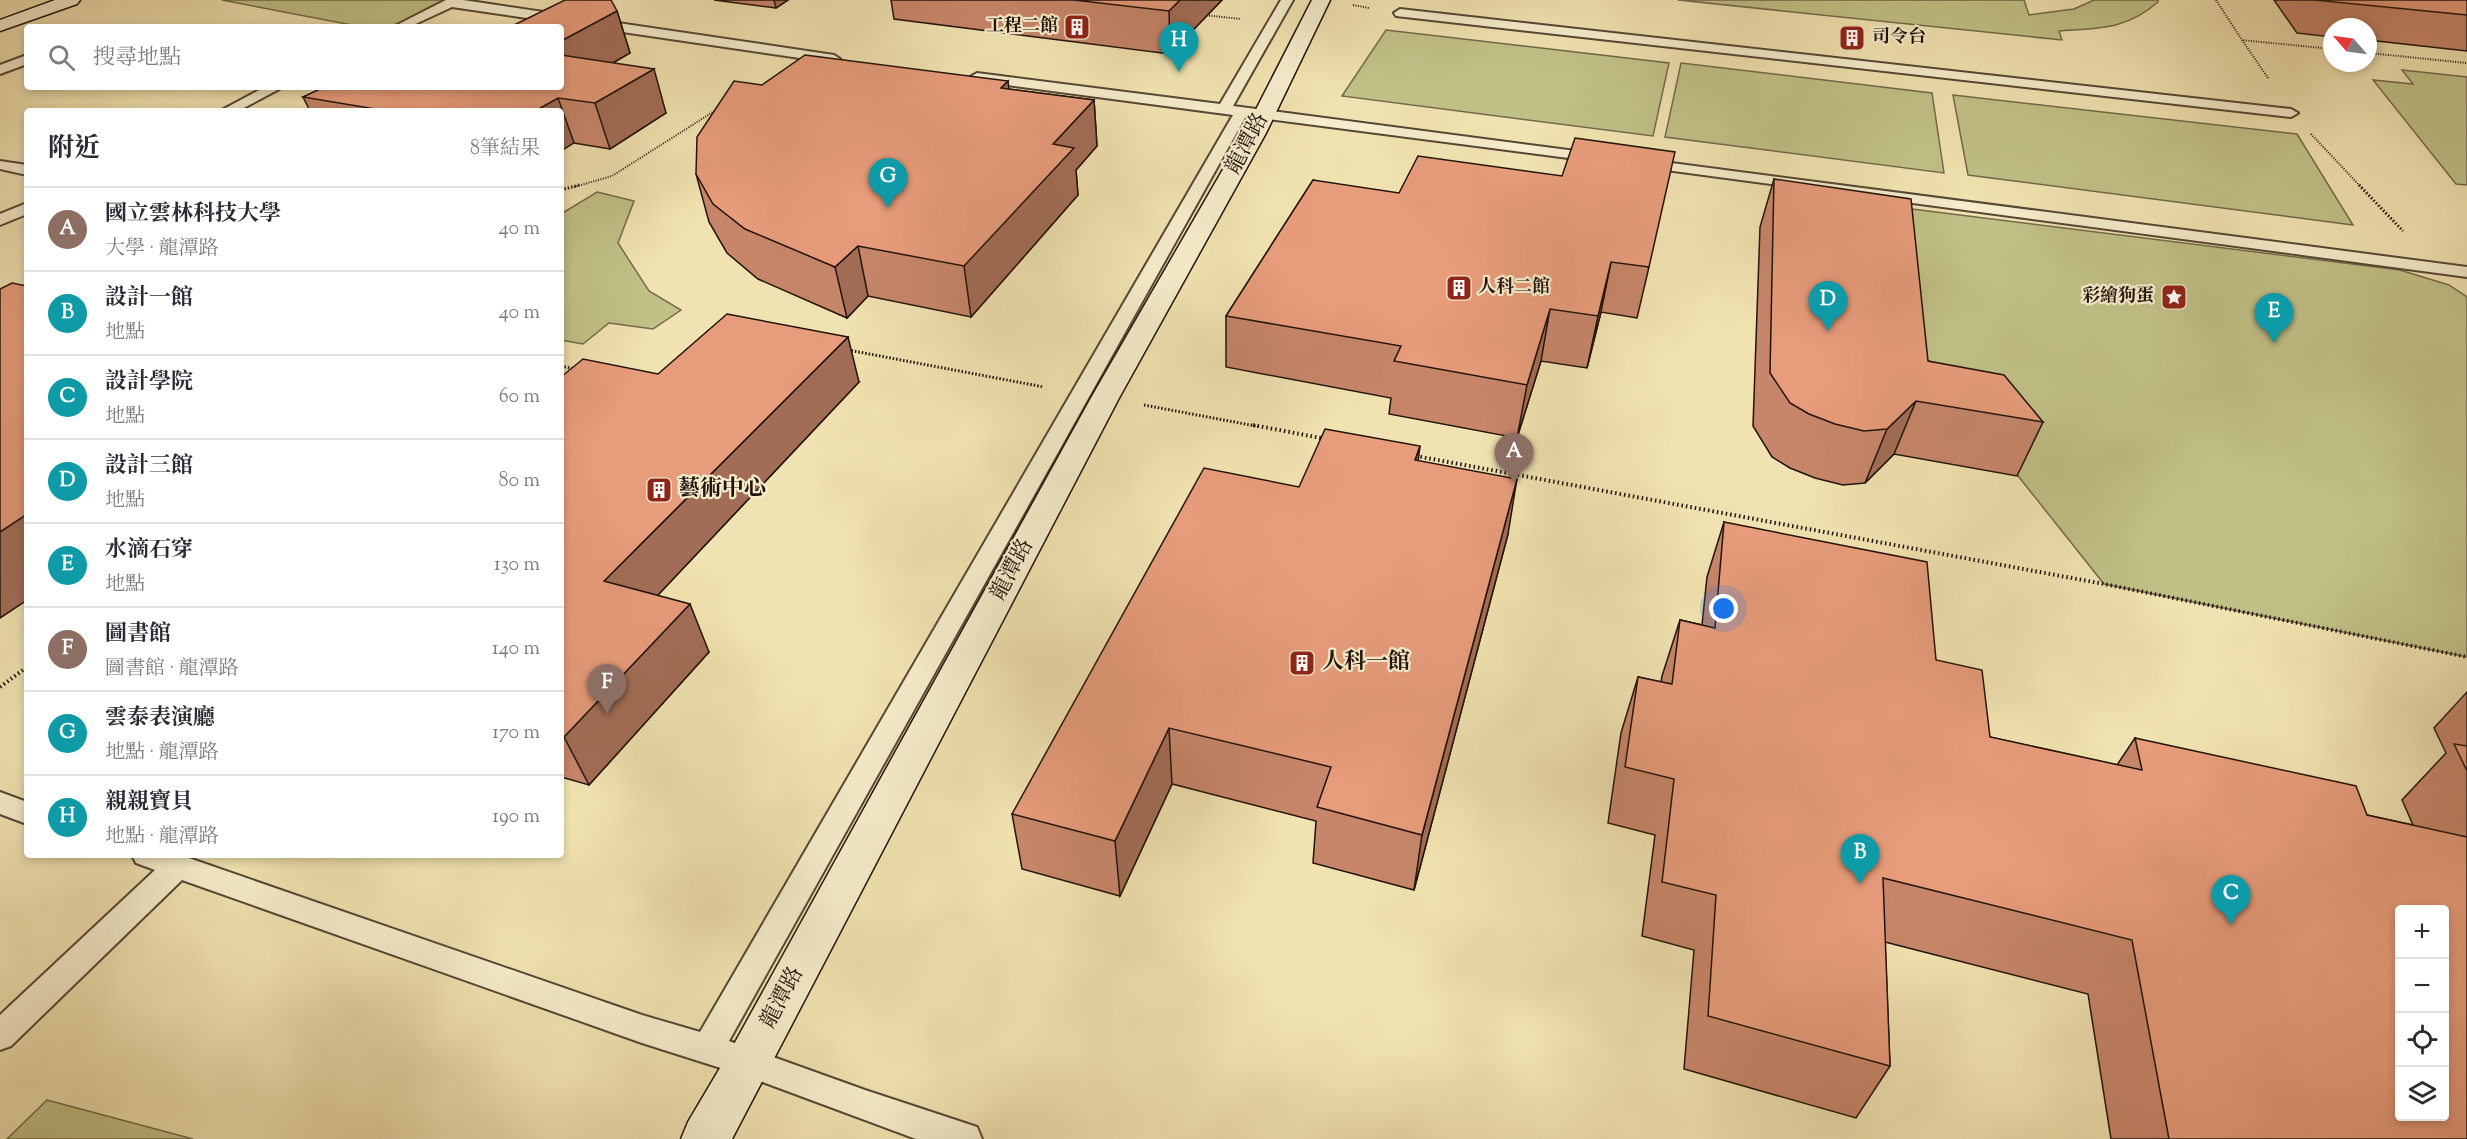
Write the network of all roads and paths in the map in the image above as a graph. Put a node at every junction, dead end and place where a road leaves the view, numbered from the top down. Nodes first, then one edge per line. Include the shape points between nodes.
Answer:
1 (71, 0) edge
2 (1287, 0) edge
3 (1321, 0) edge
4 (2216, 0) edge
5 (453, 2) edge
6 (1400, 12) dead end
7 (1203, 15) dead end
8 (1249, 20) dead end
9 (405, 24) edge
10 (0, 26) edge
11 (2242, 40) junction
12 (2323, 48) edge
13 (2377, 54) edge
14 (24, 60) edge
15 (850, 61) edge
16 (2467, 63) edge
17 (0, 70) edge
18 (957, 75) edge
19 (270, 90) edge
20 (232, 108) edge
21 (720, 108) edge
22 (1244, 111) junction
23 (2291, 113) junction
24 (0, 165) edge
25 (24, 169) edge
26 (564, 189) edge
27 (24, 209) edge
28 (0, 220) edge
29 (2433, 267) junction
30 (2467, 272) edge
31 (837, 348) edge
32 (564, 367) edge
33 (584, 370) edge
34 (1055, 389) dead end
35 (1105, 398) junction
36 (1330, 440) edge
37 (1412, 455) edge
38 (2467, 657) edge
39 (24, 669) edge
40 (0, 687) edge
41 (0, 803) edge
42 (24, 812) edge
43 (155, 858) edge
44 (178, 866) junction
45 (0, 1036) edge
46 (707, 1049) junction
47 (749, 1062) junction
48 (705, 1139) edge
49 (965, 1139) edge

1 - 10 street
2 - 22 lane
3 - 22 street, 龍潭路
4 - 11 path
5 - 9 lane
5 - 15 lane
6 - 23 lane
7 - 8 path
11 - 12 path
11 - 23 path
13 - 16 path
14 - 17 lane
18 - 22 lane
19 - 20 lane
21 - 26 path via 612,176
22 - 29 lane
22 - 35 street, 龍潭路
22 - 46 lane
23 - 29 path
24 - 25 lane
27 - 28 lane
29 - 30 lane
31 - 34 path
32 - 33 path
35 - 36 path
35 - 47 street, 龍潭路
37 - 38 path via 2092,582
39 - 40 path
41 - 42 lane
43 - 44 lane
44 - 45 lane
44 - 46 lane
46 - 47 lane
47 - 48 street, 龍潭路
47 - 49 lane

